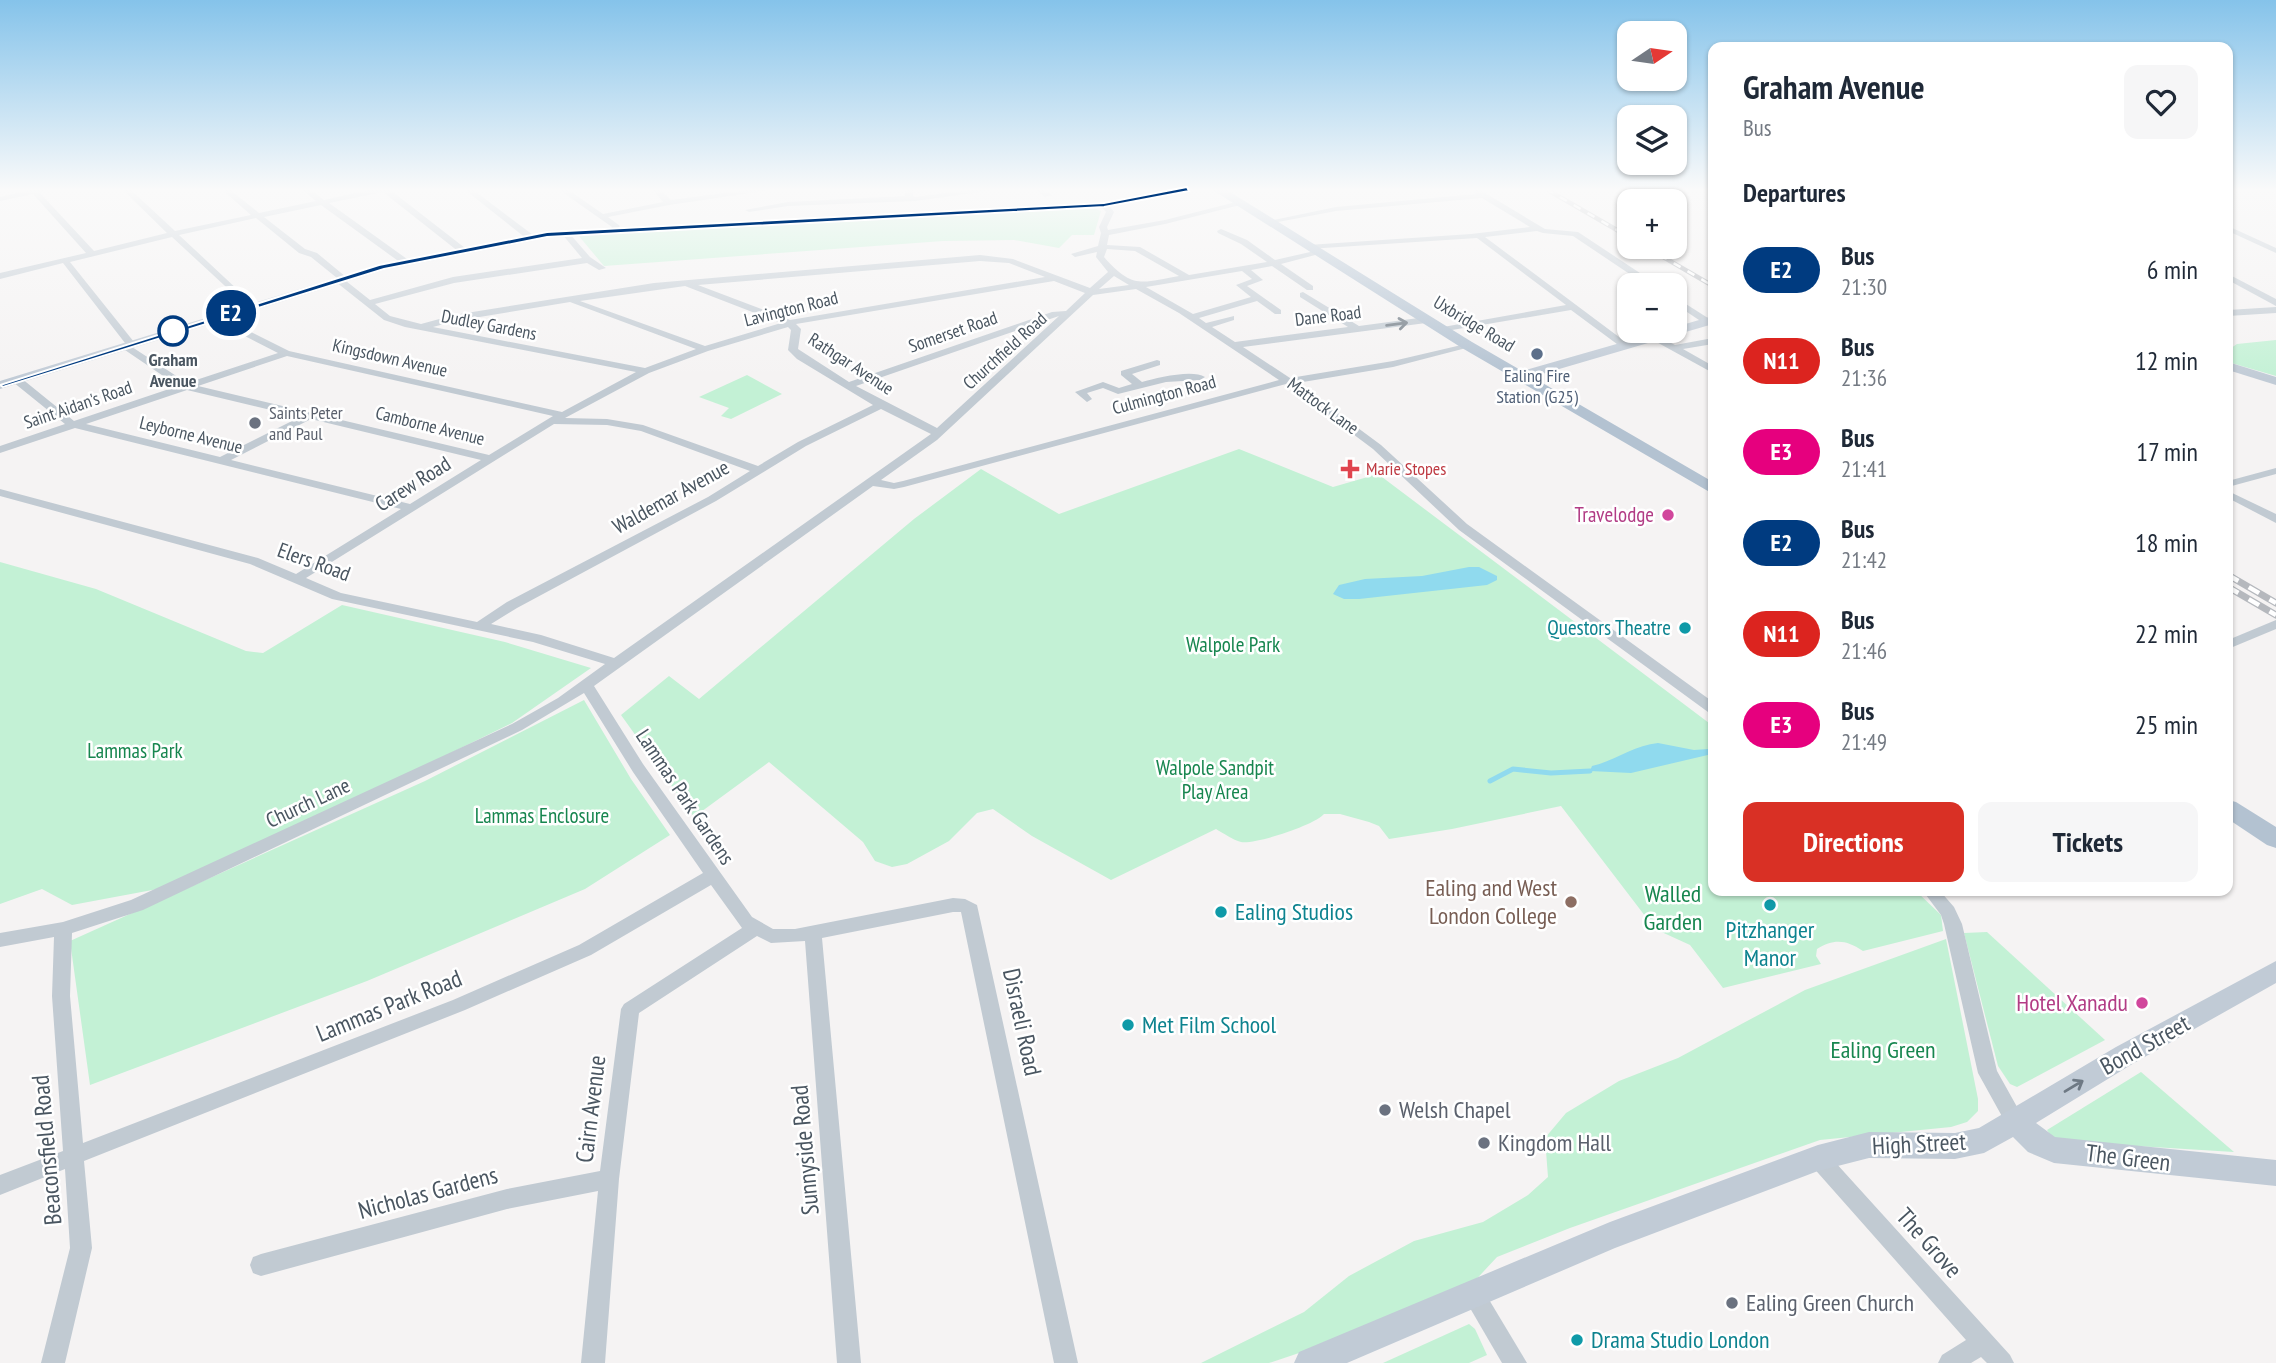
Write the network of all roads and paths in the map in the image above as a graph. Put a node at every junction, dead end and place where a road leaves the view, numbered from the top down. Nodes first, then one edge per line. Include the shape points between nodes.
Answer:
1 (91, 253) edge
2 (103, 253) edge
3 (193, 253) edge
4 (306, 253) edge
5 (392, 253) edge
6 (448, 253) edge
7 (582, 253) edge
8 (1070, 253) edge
9 (1081, 253) edge
10 (1101, 253) edge
11 (1143, 253) edge
12 (1259, 253) edge
13 (1304, 253) edge
14 (1316, 253) edge
15 (1500, 253) edge
16 (1603, 253) edge
17 (1075, 254) junction
18 (93, 255) junction
19 (589, 260) junction
20 (404, 261) junction
21 (1102, 261) junction
22 (66, 262) junction
23 (1273, 263) junction
24 (602, 268) dead end
25 (1244, 268) junction
26 (1113, 272) junction
27 (1634, 273) edge
28 (0, 276) edge
29 (1187, 277) junction
30 (1053, 278) junction
31 (341, 279) junction
32 (2233, 280) edge
33 (688, 283) junction
34 (1136, 285) junction
35 (1094, 293) junction
36 (1258, 298) junction
37 (571, 299) junction
38 (370, 303) junction
39 (2276, 303) edge
40 (251, 307) junction
41 (1570, 307) junction
42 (1687, 307) edge
43 (2276, 310) edge
44 (1278, 312) dead end
45 (1071, 313) junction
46 (2233, 313) edge
47 (1191, 317) junction
48 (217, 318) junction
49 (1231, 318) dead end
50 (1426, 320) junction
51 (1708, 320) edge
52 (1708, 322) edge
53 (789, 323) junction
54 (1204, 326) junction
55 (422, 327) junction
56 (1356, 328) junction
57 (1687, 328) edge
58 (1443, 330) junction
59 (1708, 342) edge
60 (1632, 343) edge
61 (1665, 343) edge
62 (128, 345) junction
63 (1234, 345) junction
64 (1467, 345) junction
65 (1624, 345) junction
66 (1675, 348) junction
67 (705, 349) junction
68 (286, 352) junction
69 (1157, 363) dead end
70 (1708, 367) edge
71 (2233, 368) edge
72 (646, 371) junction
73 (1520, 376) junction
74 (17, 380) junction
75 (1287, 380) junction
76 (2276, 381) edge
77 (0, 384) edge
78 (847, 386) junction
79 (1140, 386) junction
80 (188, 387) junction
81 (1217, 390) junction
82 (1087, 399) dead end
83 (881, 405) junction
84 (311, 415) junction
85 (557, 418) junction
86 (75, 425) junction
87 (938, 433) junction
88 (0, 450) edge
89 (491, 459) junction
90 (223, 460) junction
91 (759, 470) junction
92 (2276, 471) edge
93 (872, 482) junction
94 (2233, 483) edge
95 (1708, 486) edge
96 (0, 492) edge
97 (2233, 497) edge
98 (411, 508) junction
99 (2276, 520) edge
100 (295, 580) junction
101 (481, 625) junction
102 (2275, 625) edge
103 (2233, 643) edge
104 (615, 663) junction
105 (586, 685) junction
106 (1708, 705) edge
107 (2233, 811) edge
108 (2276, 839) edge
109 (712, 876) junction
110 (1935, 896) edge
111 (63, 929) junction
112 (755, 929) junction
113 (813, 934) junction
114 (0, 940) edge
115 (2276, 971) edge
116 (2016, 1123) junction
117 (73, 1154) junction
118 (1818, 1158) junction
119 (2262, 1173) edge
120 (609, 1179) junction
121 (0, 1185) edge
122 (261, 1265) dead end
123 (1474, 1296) junction
124 (1983, 1343) junction
125 (53, 1363) edge
126 (593, 1363) edge
127 (849, 1363) edge
128 (1066, 1363) edge
129 (1311, 1363) edge
130 (1515, 1363) edge
131 (1950, 1363) edge
132 (2002, 1363) edge

1 - 18 street
2 - 18 street
3 - 40 street
4 - 31 street, Dudley Gardens
5 - 20 street
6 - 20 main road
7 - 19 street
8 - 17 street
9 - 17 street
10 - 21 street
11 - 29 street
12 - 23 street
13 - 23 street
14 - 50 main road, Uxbridge Road
15 - 41 street
16 - 27 street
17 - 21 street
18 - 22 street
19 - 24 street
19 - 38 street via 453,280
20 - 31 main road
21 - 26 street, Mattock Lane
22 - 28 street
22 - 62 street
23 - 25 street
23 - 56 street
25 - 29 street
25 - 36 street via 1259,280 1240,285
26 - 34 street, Mattock Lane
26 - 35 street, Churchfield Road
29 - 34 street
30 - 33 street via 989,258
30 - 35 street
30 - 53 street, Lavington Road
31 - 38 street, Dudley Gardens
31 - 40 main road
32 - 39 street
33 - 37 street
33 - 53 street, Rathgar Avenue
34 - 35 street
34 - 47 street, Mattock Lane
35 - 45 street, Churchfield Road
36 - 44 street
36 - 47 street
37 - 55 street
37 - 67 street
38 - 55 street, Dudley Gardens via 387,318
40 - 48 main road
41 - 58 street
41 - 65 street
42 - 51 street
43 - 46 street
45 - 78 street, Somerset Road via 1055,314
45 - 87 street, Churchfield Road
47 - 54 street, Mattock Lane
48 - 62 main road
48 - 68 street, Kingsdown Avenue
49 - 54 street
56 -> 50 street, Dane Road
50 - 58 main road, Uxbridge Road
52 - 57 main road
53 - 67 street, Lavington Road
53 - 78 street, Rathgar Avenue via 796,329 793,350
54 - 63 street, Mattock Lane
55 - 72 street, Dudley Gardens
56 - 63 street, Dane Road
58 - 64 main road, Uxbridge Road
59 - 66 street
60 - 65 main road
61 - 66 street
62 - 74 main road
62 - 80 street, Camborne Avenue
63 - 75 street, Mattock Lane
64 - 73 main road, Uxbridge Road
64 - 75 street, Culmington Road via 1393,364
65 - 73 main road
66 - 70 street
67 - 72 street, Lavington Road
68 - 80 street, Saint Aidan's Road
68 - 85 street, Kingsdown Avenue
69 - 79 street via 1125,373
71 - 76 main road
72 - 85 street, Lavington Road
73 - 95 main road, Uxbridge Road
74 - 77 main road
74 - 86 street, Leyborne Avenue
75 - 81 street, Culmington Road
75 - 106 street, Mattock Lane via 1377,447 1463,527
78 - 83 street, Rathgar Avenue
79 - 81 street via 1197,374
79 - 82 street via 1116,391 1103,385 1084,389 1081,394
80 - 84 street, Camborne Avenue
80 - 86 street, Saint Aidan's Road
81 - 93 street, Culmington Road via 904,484
83 - 87 street, Rathgar Avenue
83 - 91 street, Waldemar Avenue
84 - 89 street, Camborne Avenue
84 - 90 street
85 - 89 street, Carew Road
85 - 91 street, Kingsdown Avenue via 643,428
86 - 88 street, Saint Aidan's Road
86 - 90 street, Leyborne Avenue
87 - 93 street
89 - 98 street, Carew Road
90 - 98 street, Leyborne Avenue
91 - 101 street, Waldemar Avenue
92 - 94 street
93 - 104 street
96 - 100 street, Elers Road via 254,561
97 - 99 street
98 - 100 street, Carew Road
100 - 101 street, Elers Road via 337,596
101 - 104 street, Elers Road
102 - 103 street
104 - 105 street, Church Lane
105 - 109 street, Lammas Park Gardens
105 - 111 street, Church Lane via 517,727 351,806 137,905
107 - 108 main road
109 - 112 street, Lammas Park Gardens
109 - 117 street, Lammas Park Road via 585,950 460,1005
110 - 116 street via 1953,924 1987,1073
111 - 114 street, Church Lane
111 - 117 street, Beaconsfield Road via 61,996
112 - 113 street, Disraeli Road via 771,936
112 - 120 street, Cairn Avenue via 630,1009
113 - 127 street, Sunnyside Road
113 - 128 street, Disraeli Road via 953,905 971,910
116 -> 115 main road, Bond Street via 2125,1055
116 - 118 main road, High Street via 1984,1140 1955,1146 1869,1145
116 - 119 main road, The Green via 2038,1143 2054,1150
117 - 121 street, Lammas Park Road
117 - 125 street, Beaconsfield Road via 81,1248
118 - 123 main road via 1610,1237
118 - 124 street, The Grove
120 - 122 street, Nicholas Gardens via 507,1199
120 - 126 street, Cairn Avenue
123 - 129 main road
123 - 130 street
124 - 131 street
124 - 132 street, The Grove

